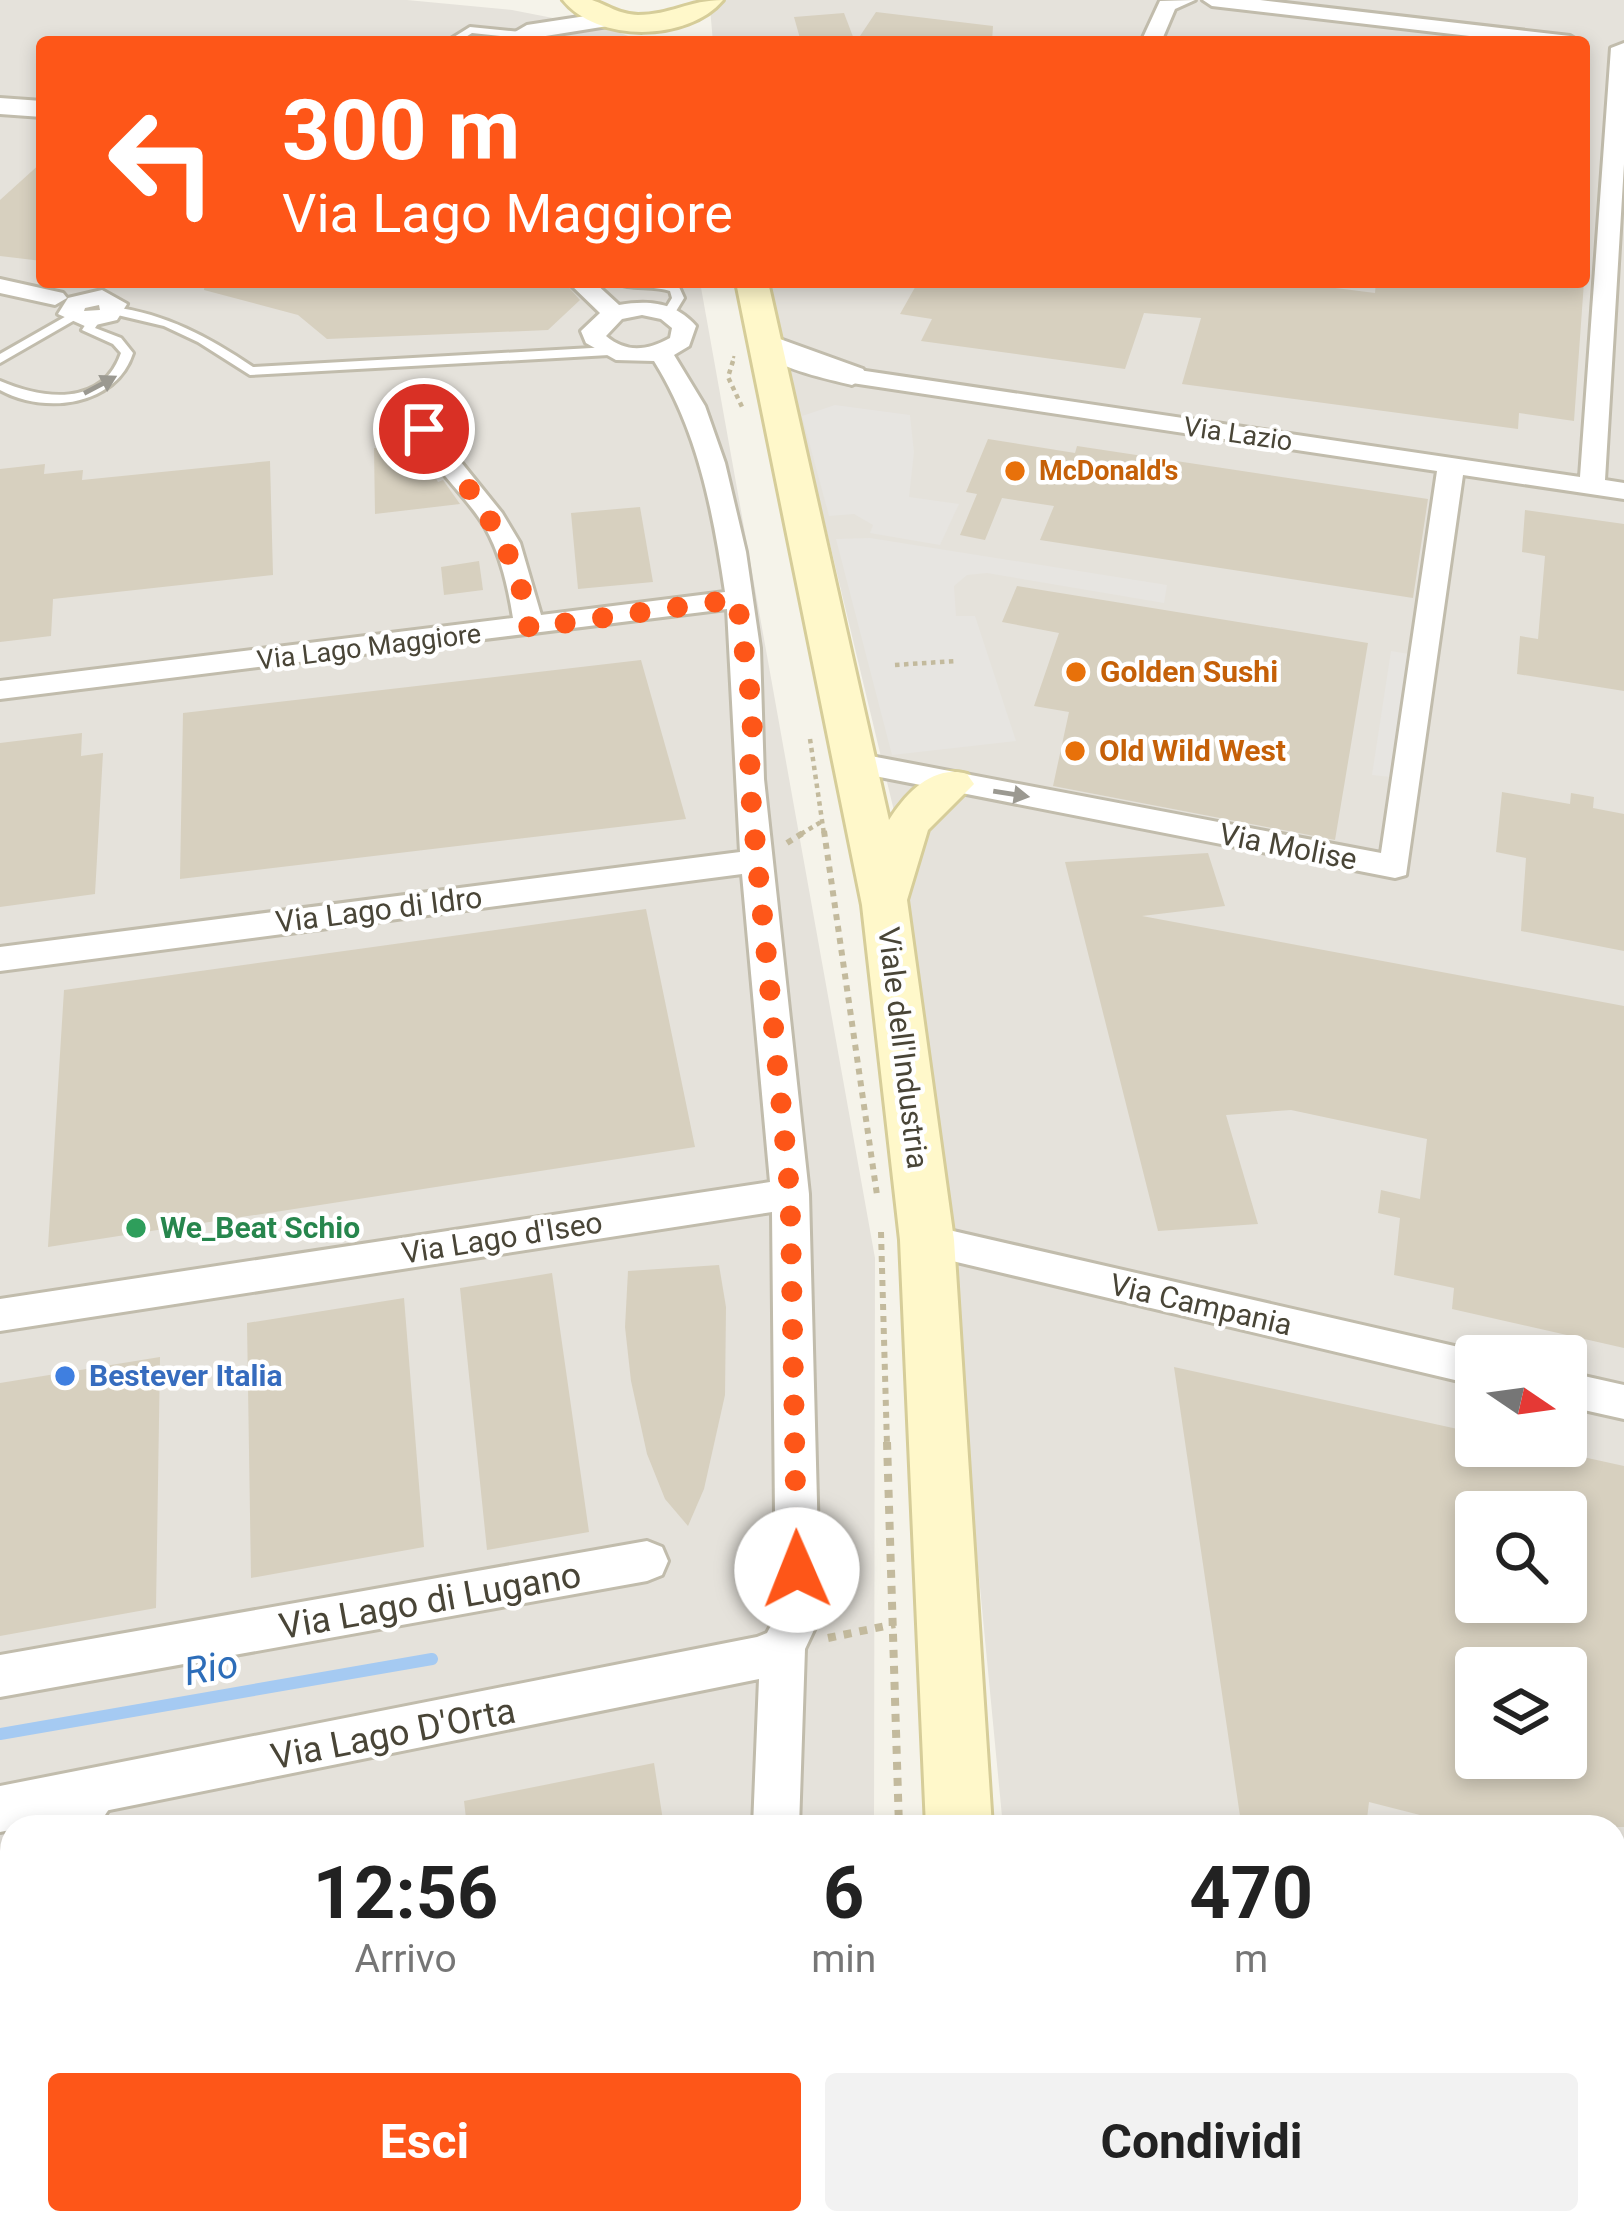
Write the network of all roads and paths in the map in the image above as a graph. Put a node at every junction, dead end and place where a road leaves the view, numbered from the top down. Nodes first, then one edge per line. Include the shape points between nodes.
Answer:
1 (572, 0) edge
2 (1182, 0) edge
3 (1212, 0) edge
4 (703, 6) edge
5 (1337, 7) edge
6 (626, 20) junction
7 (460, 36) edge
8 (511, 36) edge
9 (527, 36) edge
10 (536, 36) edge
11 (663, 36) edge
12 (696, 36) edge
13 (1154, 36) edge
14 (1530, 36) edge
15 (1616, 47) edge
16 (0, 106) edge
17 (36, 109) edge
18 (0, 286) edge
19 (587, 288) edge
20 (672, 288) edge
21 (752, 288) edge
22 (94, 302) edge
23 (614, 313) junction
24 (669, 313) junction
25 (751, 347) junction
26 (609, 351) junction
27 (660, 352) junction
28 (0, 358) edge
29 (852, 376) junction
30 (0, 385) edge
31 (773, 385) junction
32 (425, 407) dead end
33 (746, 418) dead end
34 (1451, 466) junction
35 (1592, 486) junction
36 (1624, 491) edge
37 (737, 599) junction
38 (529, 628) junction
39 (956, 661) dead end
40 (895, 664) dead end
41 (0, 690) edge
42 (808, 728) dead end
43 (855, 763) junction
44 (952, 784) junction
45 (822, 821) junction
46 (758, 861) junction
47 (885, 905) junction
48 (0, 959) edge
49 (790, 1194) junction
50 (878, 1200) dead end
51 (904, 1232) junction
52 (0, 1315) edge
53 (1455, 1363) edge
54 (1587, 1394) edge
55 (1624, 1402) edge
56 (647, 1561) dead end
57 (895, 1624) junction
58 (783, 1648) junction
59 (0, 1676) edge
60 (110, 1790) junction
61 (0, 1809) edge
62 (91, 1815) edge
63 (776, 1815) edge
64 (899, 1815) edge
65 (958, 1815) edge

1 - 6 main road
1 - 9 street
2 - 13 street via 1167,5
3 - 5 street
4 - 6 main road
4 - 12 main road
5 - 14 street
6 - 10 street
6 - 11 main road
7 - 8 lane
15 - 35 street
16 - 17 street
18 - 22 street
19 - 23 street
20 - 24 lane via 678,298
21 - 25 main road, Viale dell'Industria
22 - 26 lane via 149,314 250,371
22 - 28 lane
30 -> 22 lane via 32,399 71,397 123,370 127,353 88,330
23 - 24 street
23 - 26 street via 593,331
24 - 27 street via 685,333
25 - 29 street
25 - 31 main road, Viale dell'Industria
25 - 33 path via 728,377
26 - 27 street
27 - 37 street via 699,420 716,471
29 - 31 street
29 - 34 street, Via Lazio
31 - 43 main road, Viale dell'Industria
32 - 38 street via 424,429 495,522
34 - 35 street, Via Lazio
44 -> 34 street, Via Molise via 1395,868
35 - 36 street, Via Lazio
37 - 38 street, Via Lago Maggiore
37 - 46 street via 753,714 749,779
38 - 41 street, Via Lago Maggiore
39 - 40 path
42 - 45 path
43 - 44 street, Via Molise
43 - 47 main road, Viale dell'Industria
44 - 47 main road via 921,802 901,836
45 - 46 path
45 - 50 path
46 - 48 street, Via Lago di Idro
46 - 49 street
47 - 51 main road, Viale dell'Industria
49 - 52 street, Via Lago d'Iseo
49 - 58 street via 798,1617
51 - 53 street, Via Campania
51 - 57 path
51 - 65 main road, Viale dell'Industria
54 - 55 street
56 - 59 street, Via Lago di Lugano
57 - 58 path
57 - 64 path
58 - 60 street, Via Lago D'Orta
58 - 63 street
60 - 61 street, Via Lago D'Orta
60 - 62 lane

